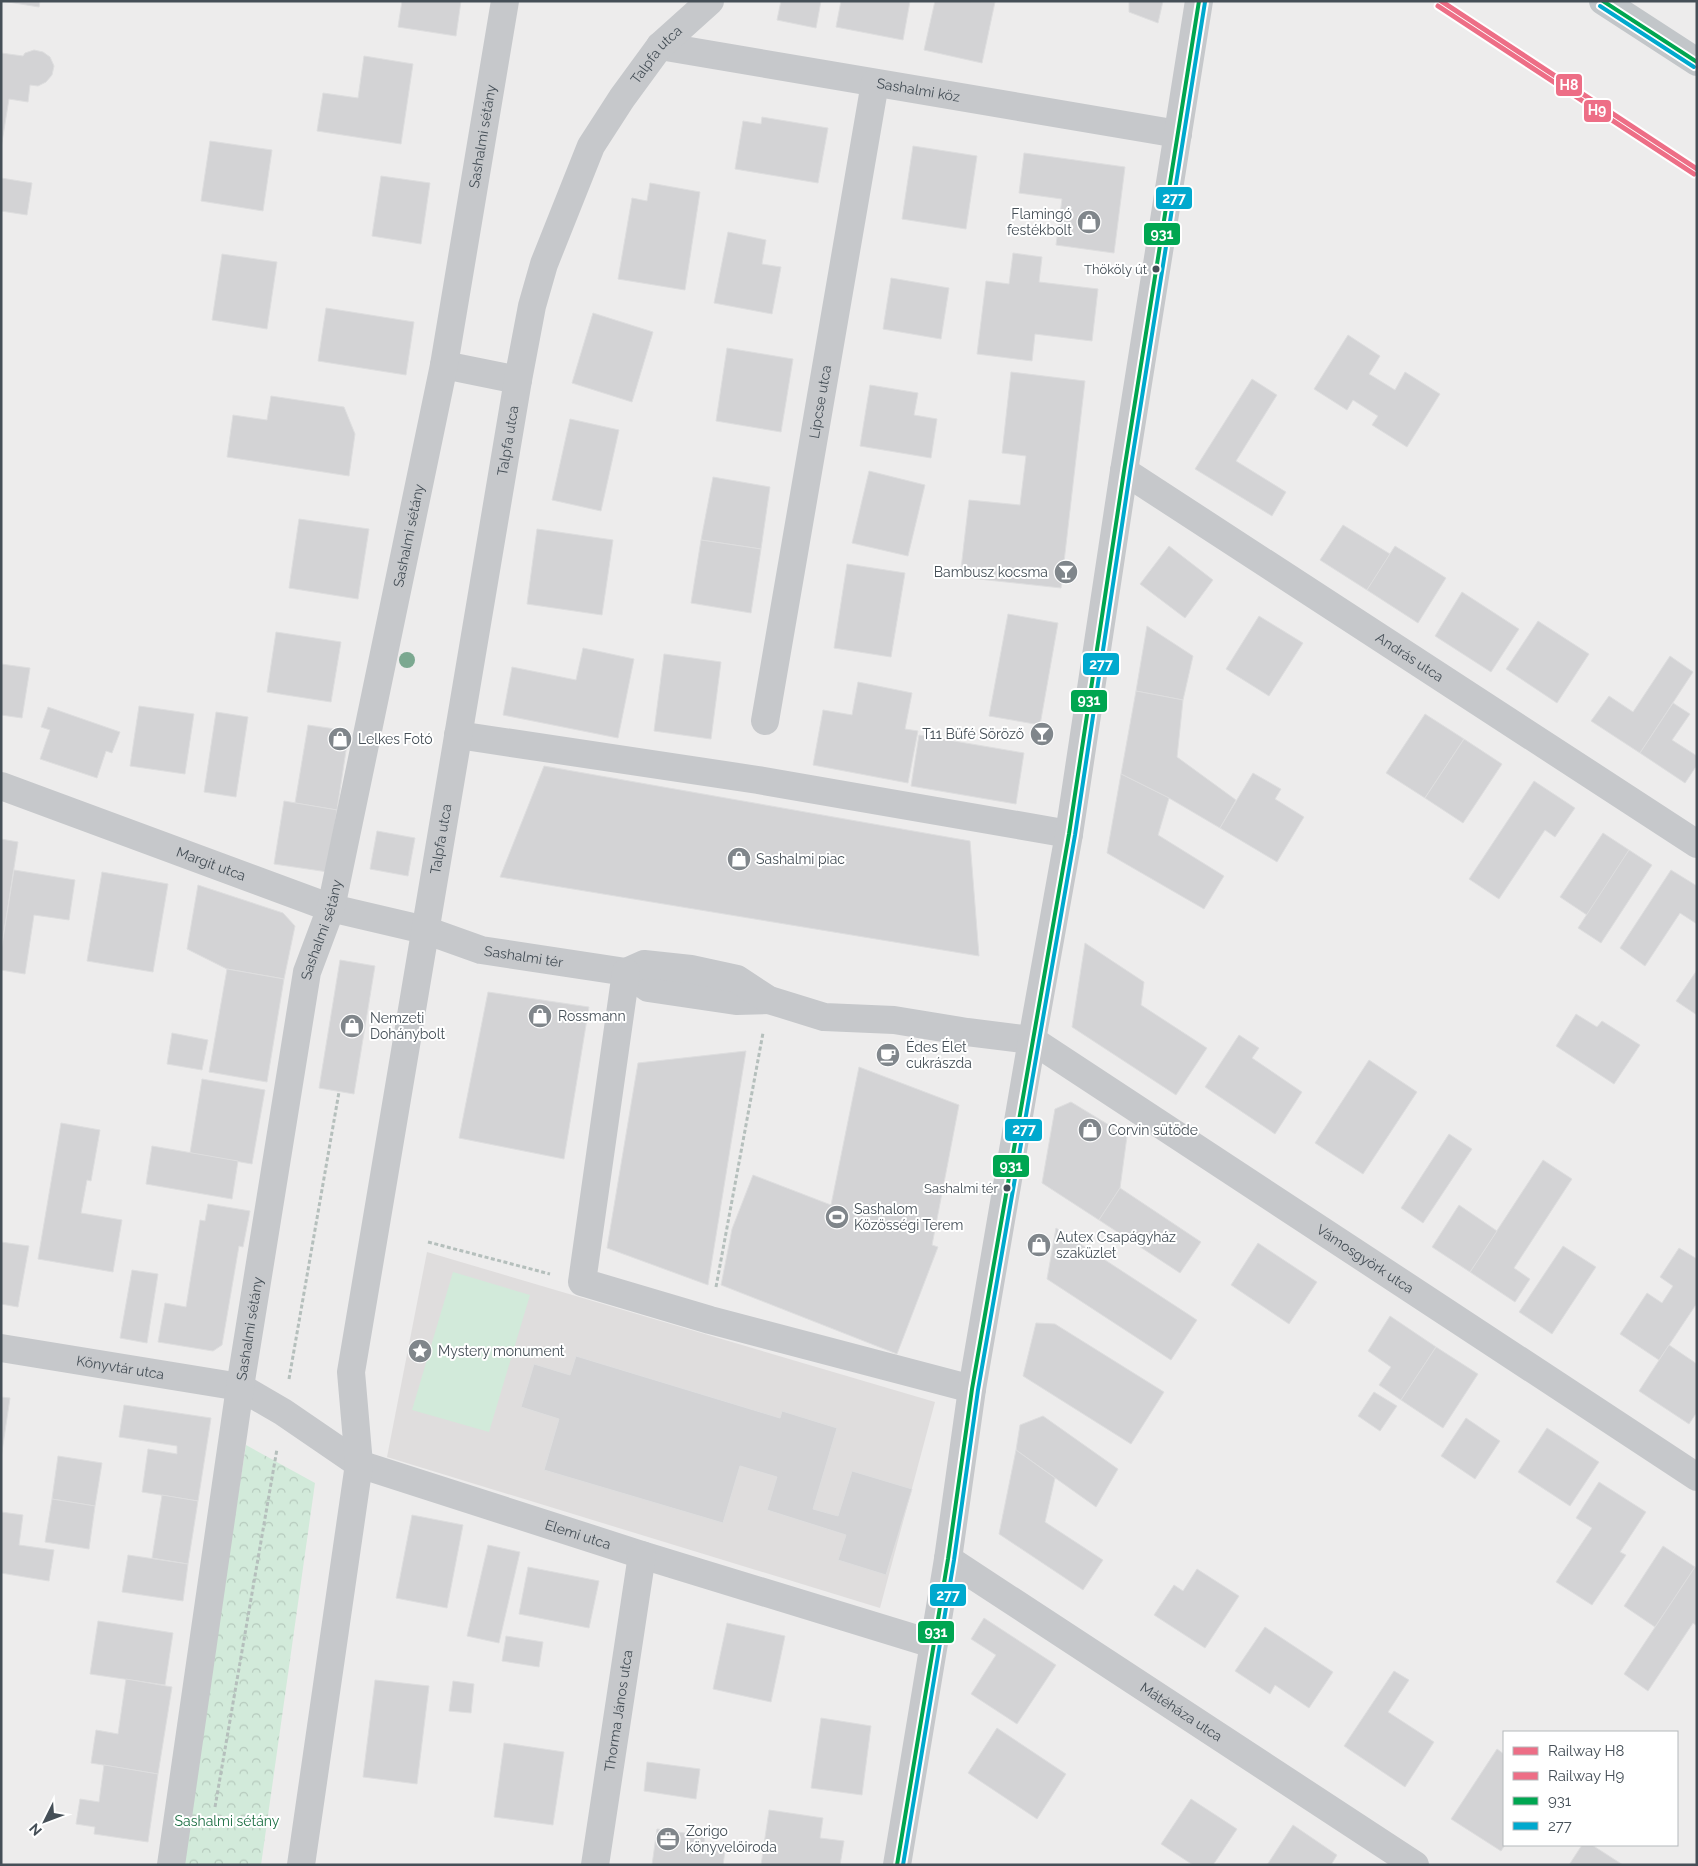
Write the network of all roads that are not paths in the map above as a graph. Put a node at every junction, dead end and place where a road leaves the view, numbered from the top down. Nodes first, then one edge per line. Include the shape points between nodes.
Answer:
1 (505, 1) edge
2 (710, 1) edge
3 (1199, 1) edge
4 (1603, 1) edge
5 (660, 46) junction
6 (1697, 62) edge
7 (875, 83) junction
8 (1178, 134) junction
9 (444, 365) junction
10 (518, 380) junction
11 (1124, 471) junction
12 (766, 721) dead end
13 (458, 735) junction
14 (1, 786) edge
15 (1069, 834) junction
16 (1697, 844) edge
17 (331, 908) junction
18 (425, 930) junction
19 (626, 972) junction
20 (1032, 1040) junction
21 (1, 1348) edge
22 (240, 1387) junction
23 (972, 1389) junction
24 (359, 1464) junction
25 (1697, 1477) edge
26 (642, 1555) junction
27 (948, 1559) junction
28 (934, 1644) junction
29 (171, 1865) edge
30 (301, 1865) edge
31 (594, 1865) edge
32 (897, 1865) edge
33 (1415, 1865) edge

1 - 9 street, Sashalmi sétány
2 - 5 street, Talpfa utca
3 - 8 street
4 - 6 main road
5 - 7 street, Sashalmi köz
5 - 10 street, Talpfa utca via 591,146 564,209 532,306
7 - 8 street, Sashalmi köz
7 - 12 street, Lipcse utca
8 - 11 street
9 - 10 street
9 - 17 street, Sashalmi sétány
10 - 13 street, Talpfa utca
11 - 15 street
11 - 16 street, András utca
13 - 15 street via 758,780
13 - 18 street, Talpfa utca
14 - 17 street, Margit utca
15 - 20 street
17 - 18 street, Margit utca
17 - 22 street, Sashalmi sétány via 307,972
18 - 19 street, Sashalmi tér via 481,950
18 - 24 street via 351,1372
19 - 20 street, Sashalmi tér via 648,988 736,1001 769,1000 824,1017 894,1020
19 - 23 street via 582,1282 710,1320
20 - 23 street
20 - 25 street, Vámosgyörk utca
21 - 22 street, Könyvtár utca
22 - 24 street, Elemi utca
22 - 29 street, Sashalmi sétány
23 - 27 street
24 - 26 street, Elemi utca
24 - 30 street
26 - 28 street, Elemi utca
26 - 31 street, Thorma János utca
27 - 28 street
27 - 33 street, Mátéháza utca
28 - 32 street

